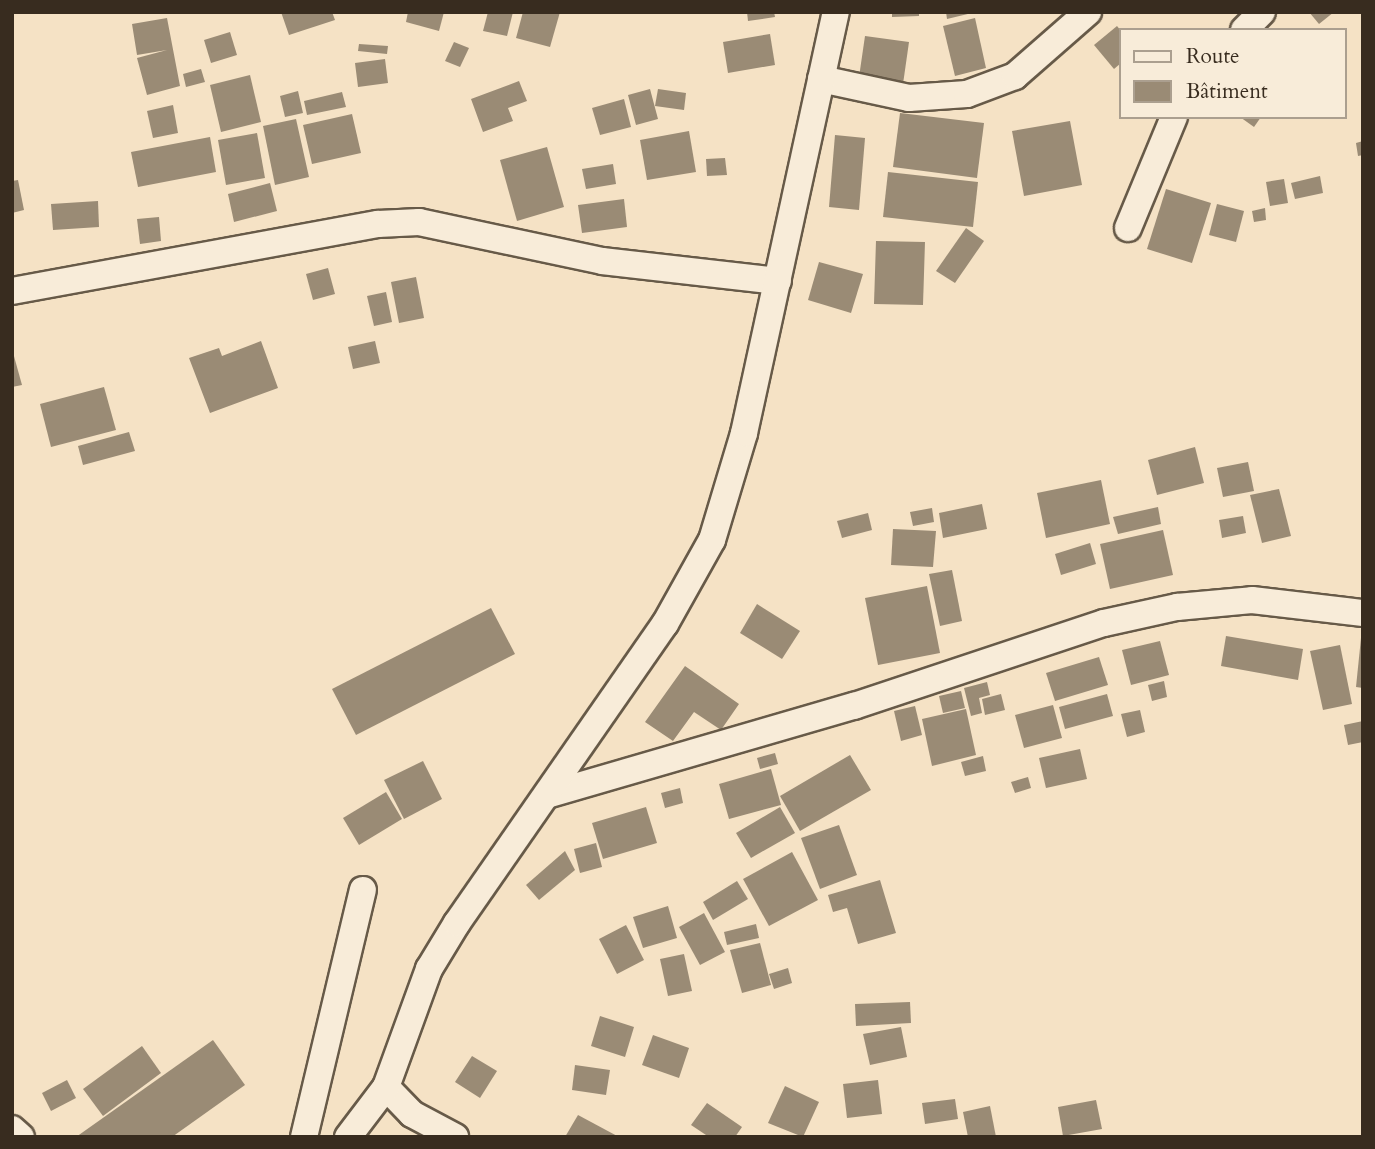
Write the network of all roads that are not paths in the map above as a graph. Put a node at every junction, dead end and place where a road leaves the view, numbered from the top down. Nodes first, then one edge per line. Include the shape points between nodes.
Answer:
1 (836, 12) edge
2 (1087, 12) edge
3 (1262, 12) edge
4 (1246, 28) edge
5 (821, 79) junction
6 (1173, 119) edge
7 (1128, 228) dead end
8 (778, 281) junction
9 (12, 291) edge
10 (1363, 613) edge
11 (547, 796) junction
12 (363, 890) dead end
13 (386, 1087) junction
14 (408, 1125) edge
15 (12, 1129) edge
16 (21, 1137) edge
17 (304, 1137) edge
18 (348, 1137) edge
19 (455, 1137) edge

1 - 5 street
2 - 5 street via 1014,76 967,94 909,98
3 - 4 street
5 - 8 street
6 - 7 street
8 - 9 street via 602,261 419,222 378,224
8 - 11 street via 744,433 698,570
10 - 11 street via 1252,600 1177,607 1104,623 854,706
11 - 13 street via 429,969
12 - 17 street
13 - 14 street
13 - 18 street
14 - 19 street
15 - 16 street

